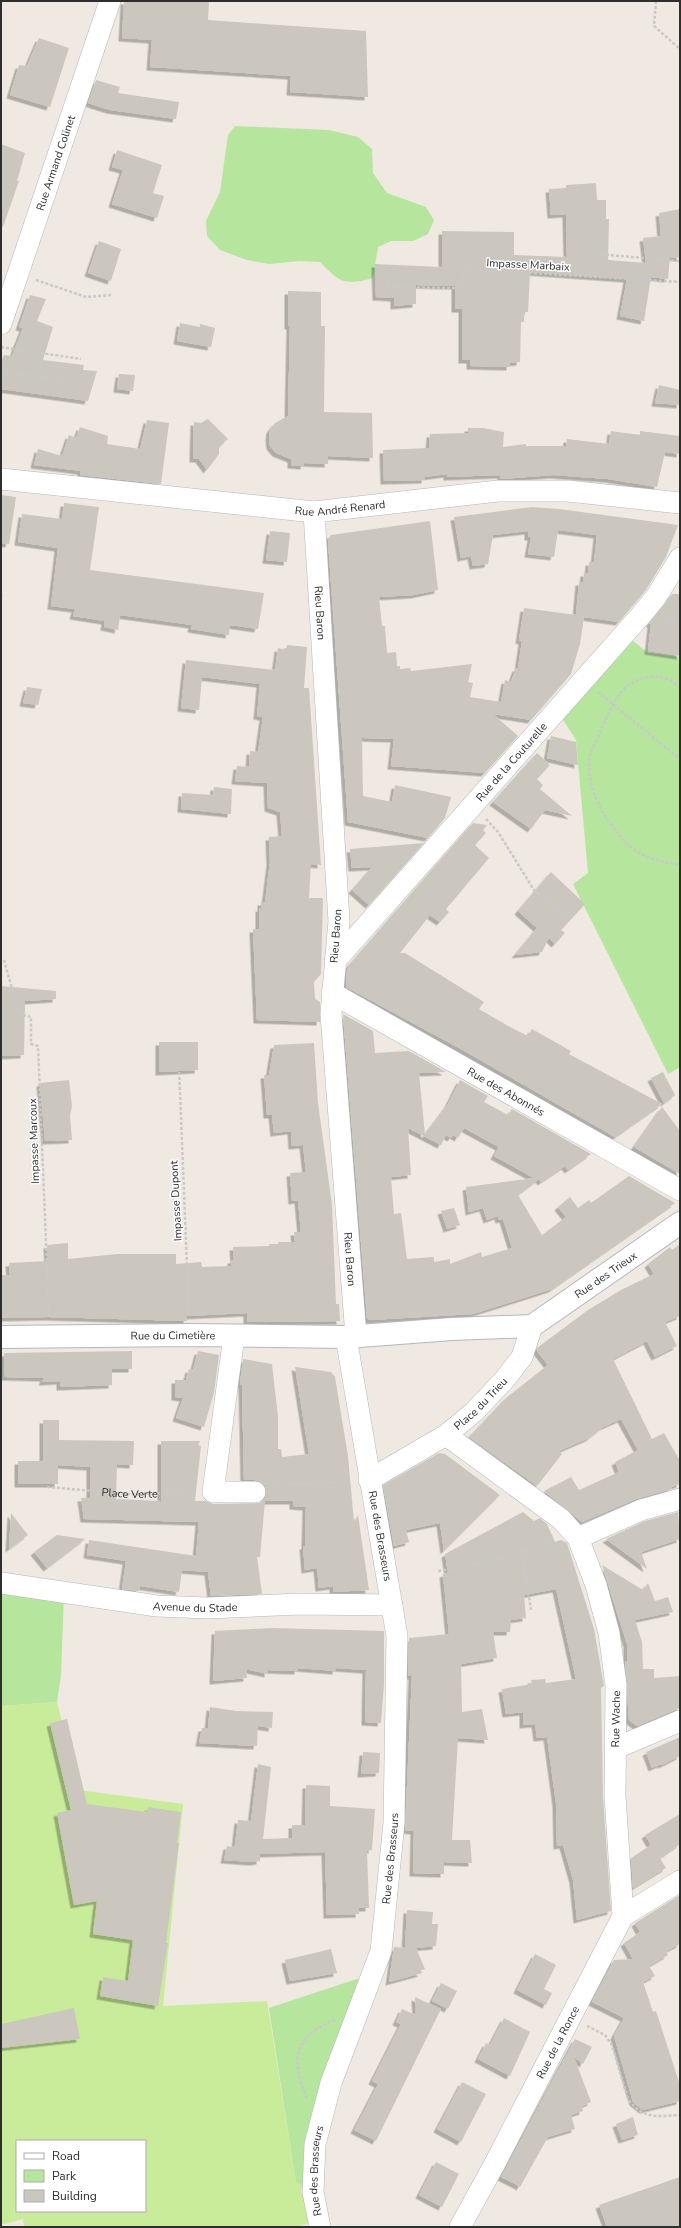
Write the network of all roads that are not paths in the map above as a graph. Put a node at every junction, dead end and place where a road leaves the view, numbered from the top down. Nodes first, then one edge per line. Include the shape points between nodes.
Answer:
1 (110, 1) edge
2 (1, 324) edge
3 (1, 479) edge
4 (680, 503) edge
5 (314, 512) junction
6 (680, 558) edge
7 (335, 961) junction
8 (332, 993) junction
9 (680, 1190) edge
10 (680, 1223) edge
11 (532, 1326) junction
12 (234, 1336) junction
13 (351, 1336) junction
14 (1, 1337) edge
15 (446, 1436) junction
16 (369, 1480) junction
17 (255, 1492) road end
18 (680, 1499) edge
19 (575, 1535) junction
20 (1, 1583) edge
21 (392, 1606) junction
22 (680, 1721) edge
23 (616, 1748) junction
24 (680, 1881) edge
25 (623, 1916) junction
26 (320, 2227) edge
27 (460, 2227) edge

1 - 2 street, Rue Armand Colinet
3 - 5 street, Rue André Renard
4 - 5 street, Rue André Renard via 568,491 498,491
5 - 7 street, Rieu Baron via 339,921
6 - 7 street, Rue de la Couturelle via 656,597
7 - 8 street, Rieu Baron
8 - 9 street, Rue des Abonnés
8 - 13 street, Rieu Baron via 331,1014
10 - 11 street, Rue des Trieux
11 - 13 street
11 - 15 street, Place du Trieu via 522,1357 505,1379 474,1412
12 - 13 street, Rue du Cimetière
12 - 14 street, Rue du Cimetière
12 - 17 street via 213,1492
13 - 16 street
15 - 16 street, Place du Trieu
15 - 19 street, Rue Wache via 561,1519
16 - 21 street, Rue des Brasseurs
18 - 19 street via 641,1510
19 - 23 street, Rue Wache via 596,1585 609,1633 616,1685
20 - 21 street, Avenue du Stade via 157,1606
21 - 26 street, Rue des Brasseurs via 397,1636 394,1823 382,1951 331,2083 315,2144 313,2192
22 - 23 street
23 - 25 street, Rue Wache via 615,1796
24 - 25 street
25 - 27 street, Rue de la Ronce

